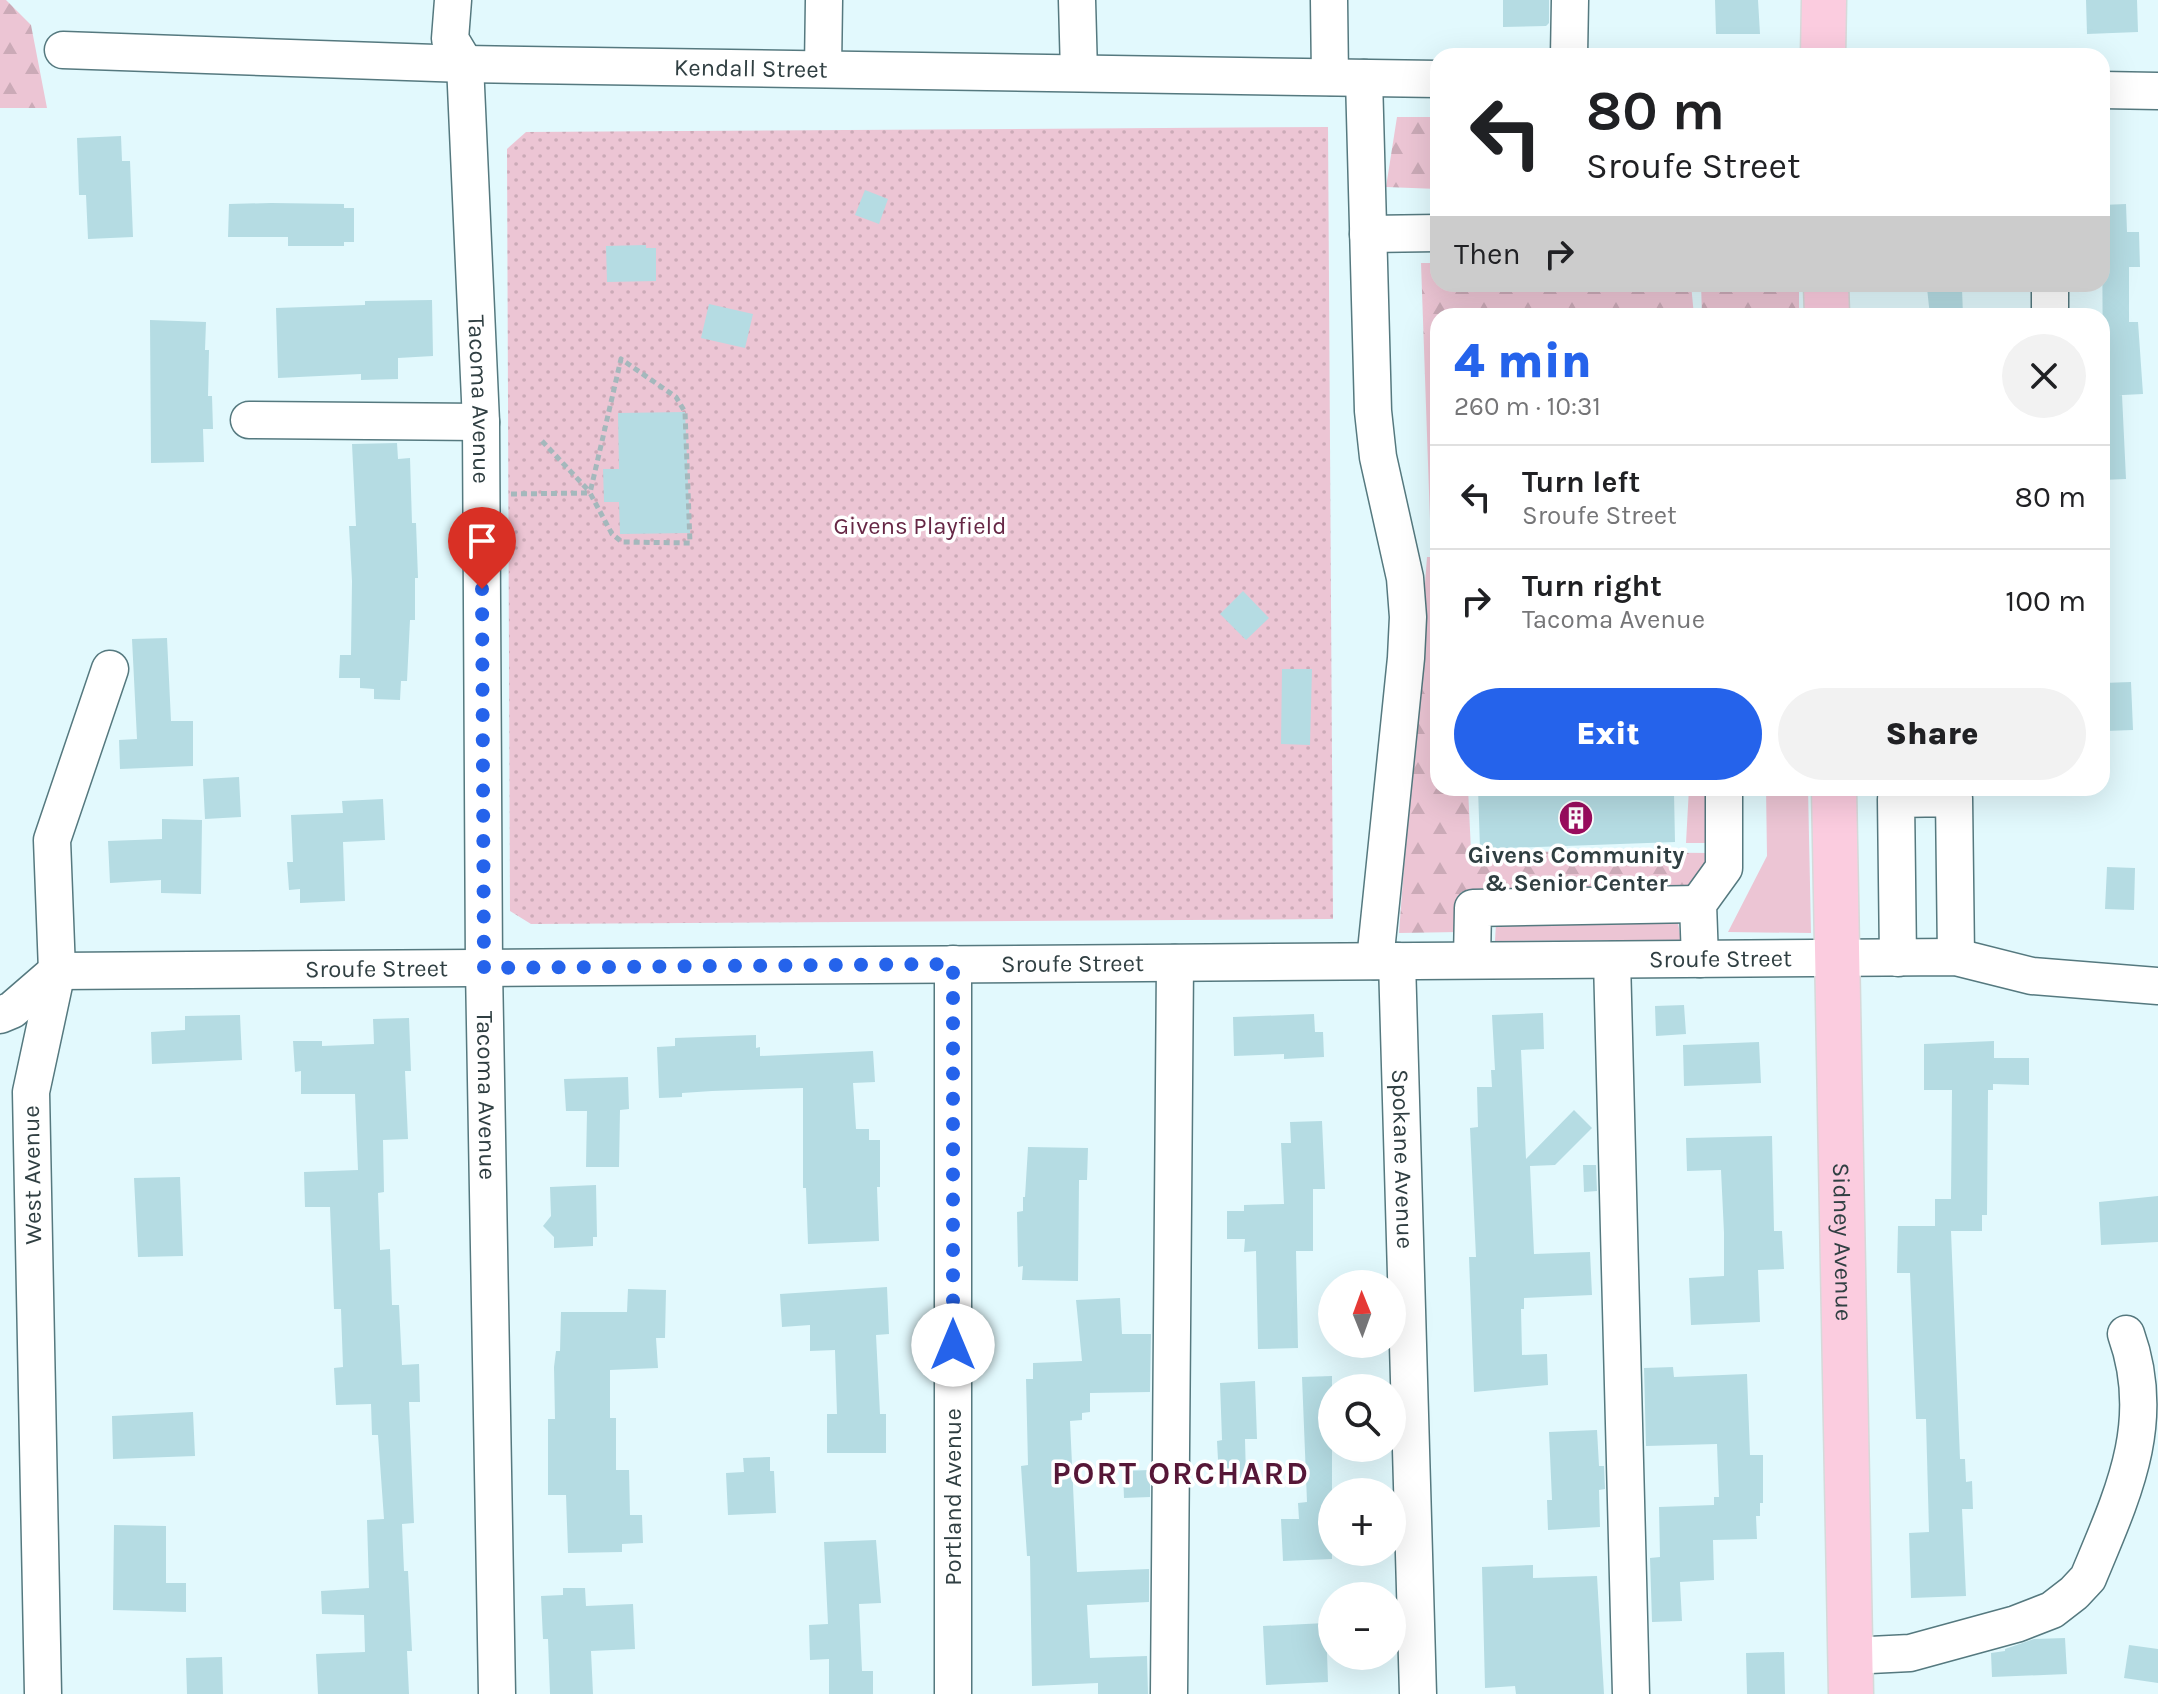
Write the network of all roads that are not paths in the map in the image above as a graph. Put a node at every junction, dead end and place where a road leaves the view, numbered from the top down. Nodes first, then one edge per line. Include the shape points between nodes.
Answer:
1 (453, 0) edge
2 (824, 0) edge
3 (1077, 0) edge
4 (1329, 0) edge
5 (1570, 0) edge
6 (1824, 0) edge
7 (1569, 48) edge
8 (1823, 48) edge
9 (63, 50) dead end
10 (465, 64) junction
11 (823, 68) junction
12 (1079, 73) junction
13 (1347, 77) junction
14 (1430, 79) edge
15 (2110, 90) edge
16 (2158, 91) edge
17 (1430, 233) edge
18 (1368, 234) junction
19 (249, 420) dead end
20 (481, 422) junction
21 (110, 669) dead end
22 (1724, 796) edge
23 (1834, 796) edge
24 (1698, 904) junction
25 (1956, 957) junction
26 (1836, 958) junction
27 (1898, 958) junction
28 (1700, 959) junction
29 (1472, 960) junction
30 (1612, 960) junction
31 (1386, 961) junction
32 (1175, 963) junction
33 (953, 964) junction
34 (484, 968) junction
35 (57, 971) junction
36 (2158, 986) edge
37 (0, 1015) edge
38 (2126, 1334) dead end
39 (1851, 1675) edge
40 (43, 1694) edge
41 (497, 1694) edge
42 (953, 1694) edge
43 (1169, 1694) edge
44 (1418, 1694) edge
45 (1631, 1694) edge

1 - 10 street, Tacoma Avenue via 450,39
2 - 11 street
3 - 12 street
4 - 13 street, Spokane Avenue
5 - 7 street
6 - 8 main road
9 - 10 street, Kendall Street
10 - 11 street, Kendall Street
10 - 20 street, Tacoma Avenue
11 - 12 street, Kendall Street
12 - 13 street, Kendall Street
13 - 14 street, Kendall Street
13 - 18 street, Spokane Avenue
15 - 16 street
17 - 18 street
18 - 31 street, Spokane Avenue via 1373,411 1408,617
19 - 20 street
20 - 34 street, Tacoma Avenue
21 - 35 street, West Avenue via 52,840
22 - 24 street via 1724,868
23 - 26 main road, Sidney Avenue
24 - 28 street
24 - 29 street via 1473,908
25 - 27 street, Sroufe Street
25 - 27 street via 1954,798 1896,799
25 - 36 street, Sroufe Street via 2032,976
26 - 27 street, Sroufe Street
26 - 28 street, Sroufe Street
26 - 39 main road, Sidney Avenue
28 - 30 street, Sroufe Street
29 - 30 street, Sroufe Street
29 - 31 street, Sroufe Street
30 - 45 street
31 - 32 street, Sroufe Street
31 - 44 street, Spokane Avenue
32 - 33 street, Sroufe Street
32 - 43 street
33 - 34 street, Sroufe Street
33 - 42 street, Portland Avenue
34 - 35 street, Sroufe Street
34 - 41 street, Tacoma Avenue
35 - 37 street
35 - 40 street, West Avenue via 31,1092
38 - 39 street via 2143,1394 2139,1452 2088,1578 2052,1610

